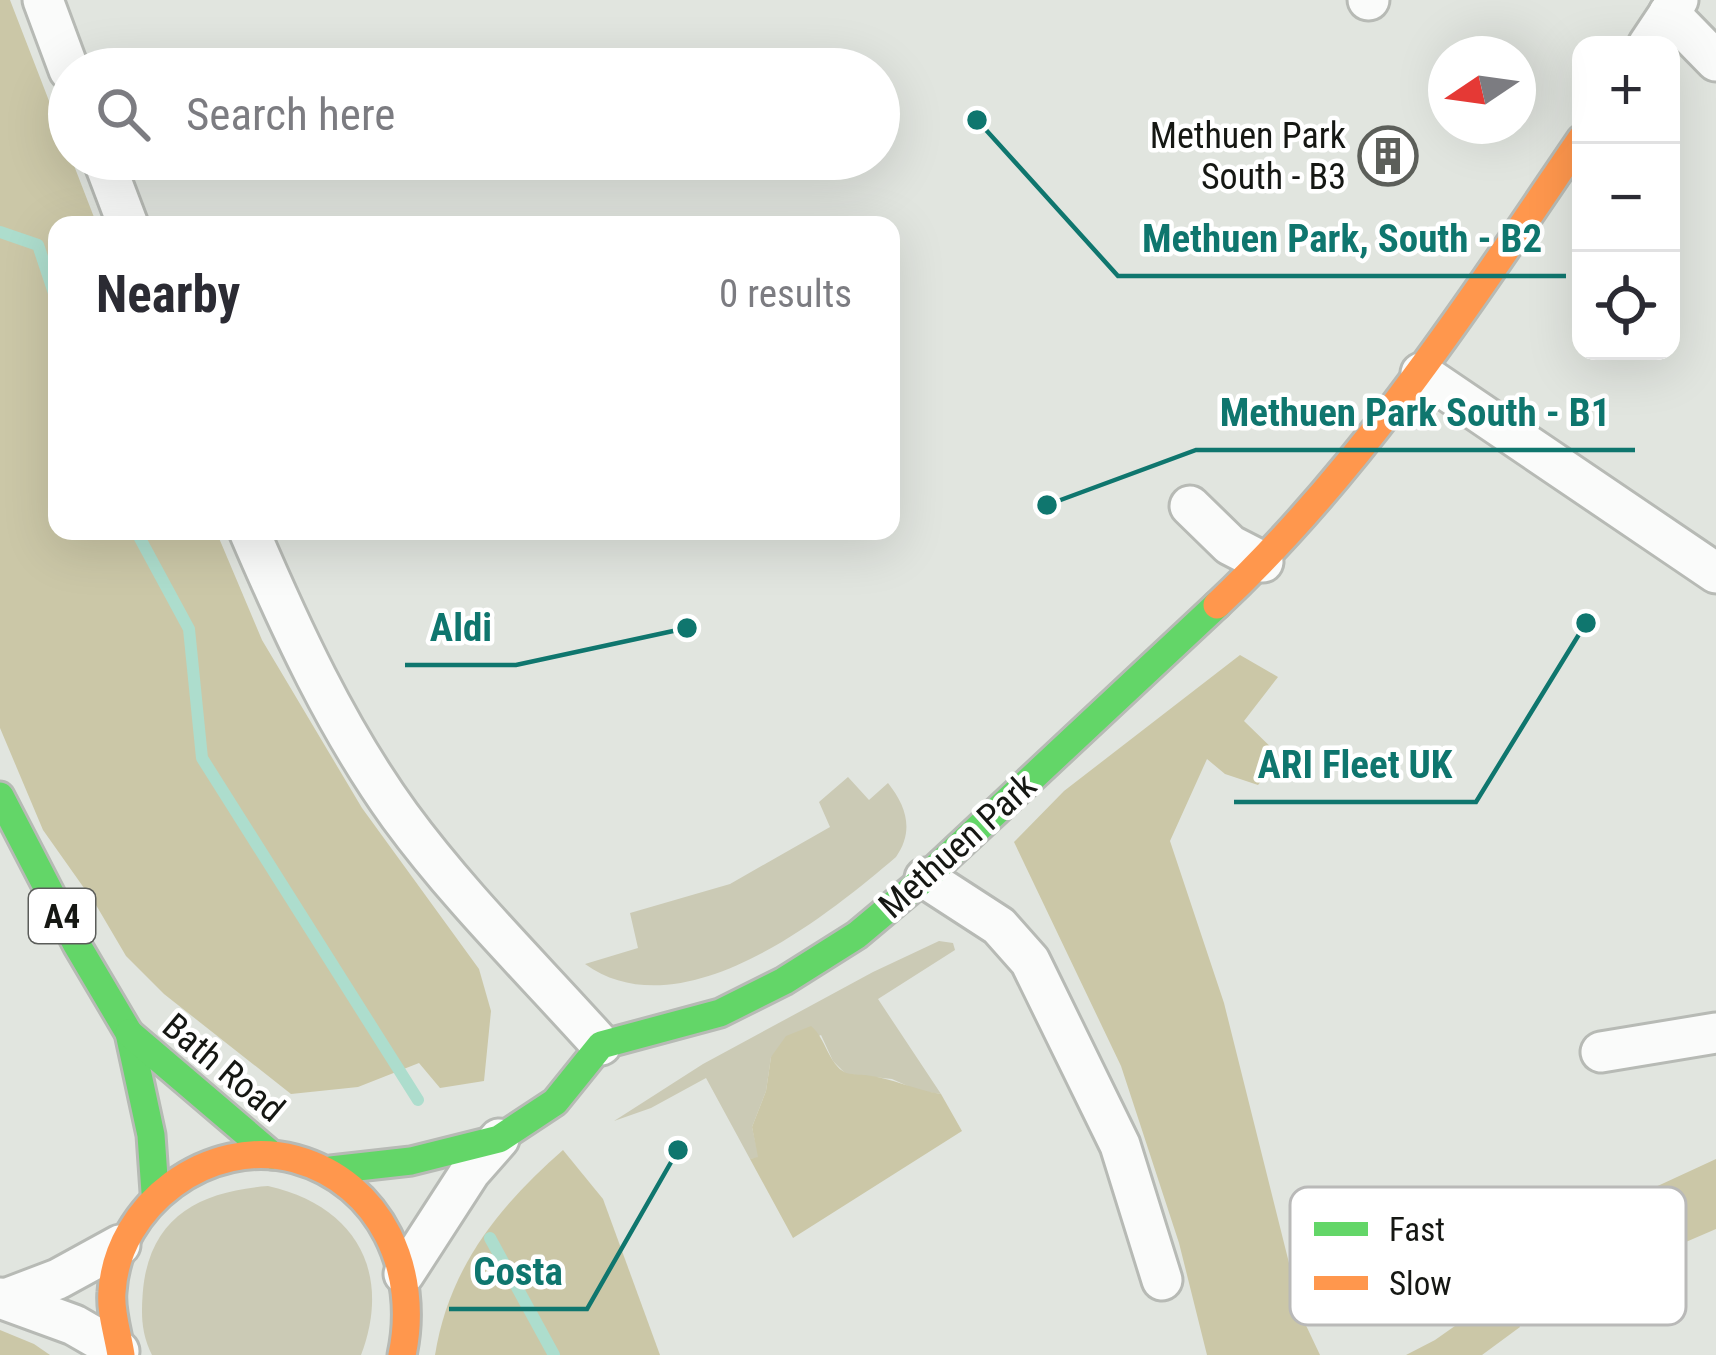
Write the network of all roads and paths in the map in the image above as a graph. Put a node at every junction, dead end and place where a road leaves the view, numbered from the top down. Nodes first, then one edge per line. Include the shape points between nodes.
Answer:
1 (43, 0) edge
2 (1665, 19) edge
3 (61, 48) edge
4 (1716, 61) edge
5 (1578, 144) edge
6 (111, 180) edge
7 (125, 216) edge
8 (1421, 373) junction
9 (1190, 506) dead end
10 (253, 540) edge
11 (1263, 562) junction
12 (1716, 573) edge
13 (0, 796) edge
14 (925, 878) junction
15 (1716, 1033) edge
16 (130, 1034) junction
17 (601, 1045) junction
18 (1601, 1052) dead end
19 (499, 1139) junction
20 (272, 1155) junction
21 (331, 1170) junction
22 (154, 1192) junction
23 (120, 1245) junction
24 (404, 1274) junction
25 (1162, 1280) dead end
26 (4, 1298) edge
27 (120, 1353) edge
28 (402, 1355) edge

1 - 3 street
2 - 4 street
5 - 8 street, Methuen Park
6 - 7 street
8 - 11 street, Methuen Park
8 - 12 street
9 - 11 street via 1230,545
10 - 17 street via 330,703 399,814
11 - 14 street, Methuen Park
13 - 16 street, Bath Road / A4
14 - 17 street, Methuen Park via 856,935 750,1000
14 - 25 street via 999,926 1030,961 1120,1145
15 - 18 street
16 - 20 street, Bath Road / A4
16 - 22 street, Bath Road
17 - 19 street via 555,1102
19 - 21 street
19 - 24 street
20 - 21 street, A4
20 - 22 street, A4 via 190,1171
21 - 24 street, A4 via 364,1196 391,1235
22 - 23 street
23 - 26 street
23 - 27 street via 111,1291
24 - 28 street, A4
26 - 27 street

